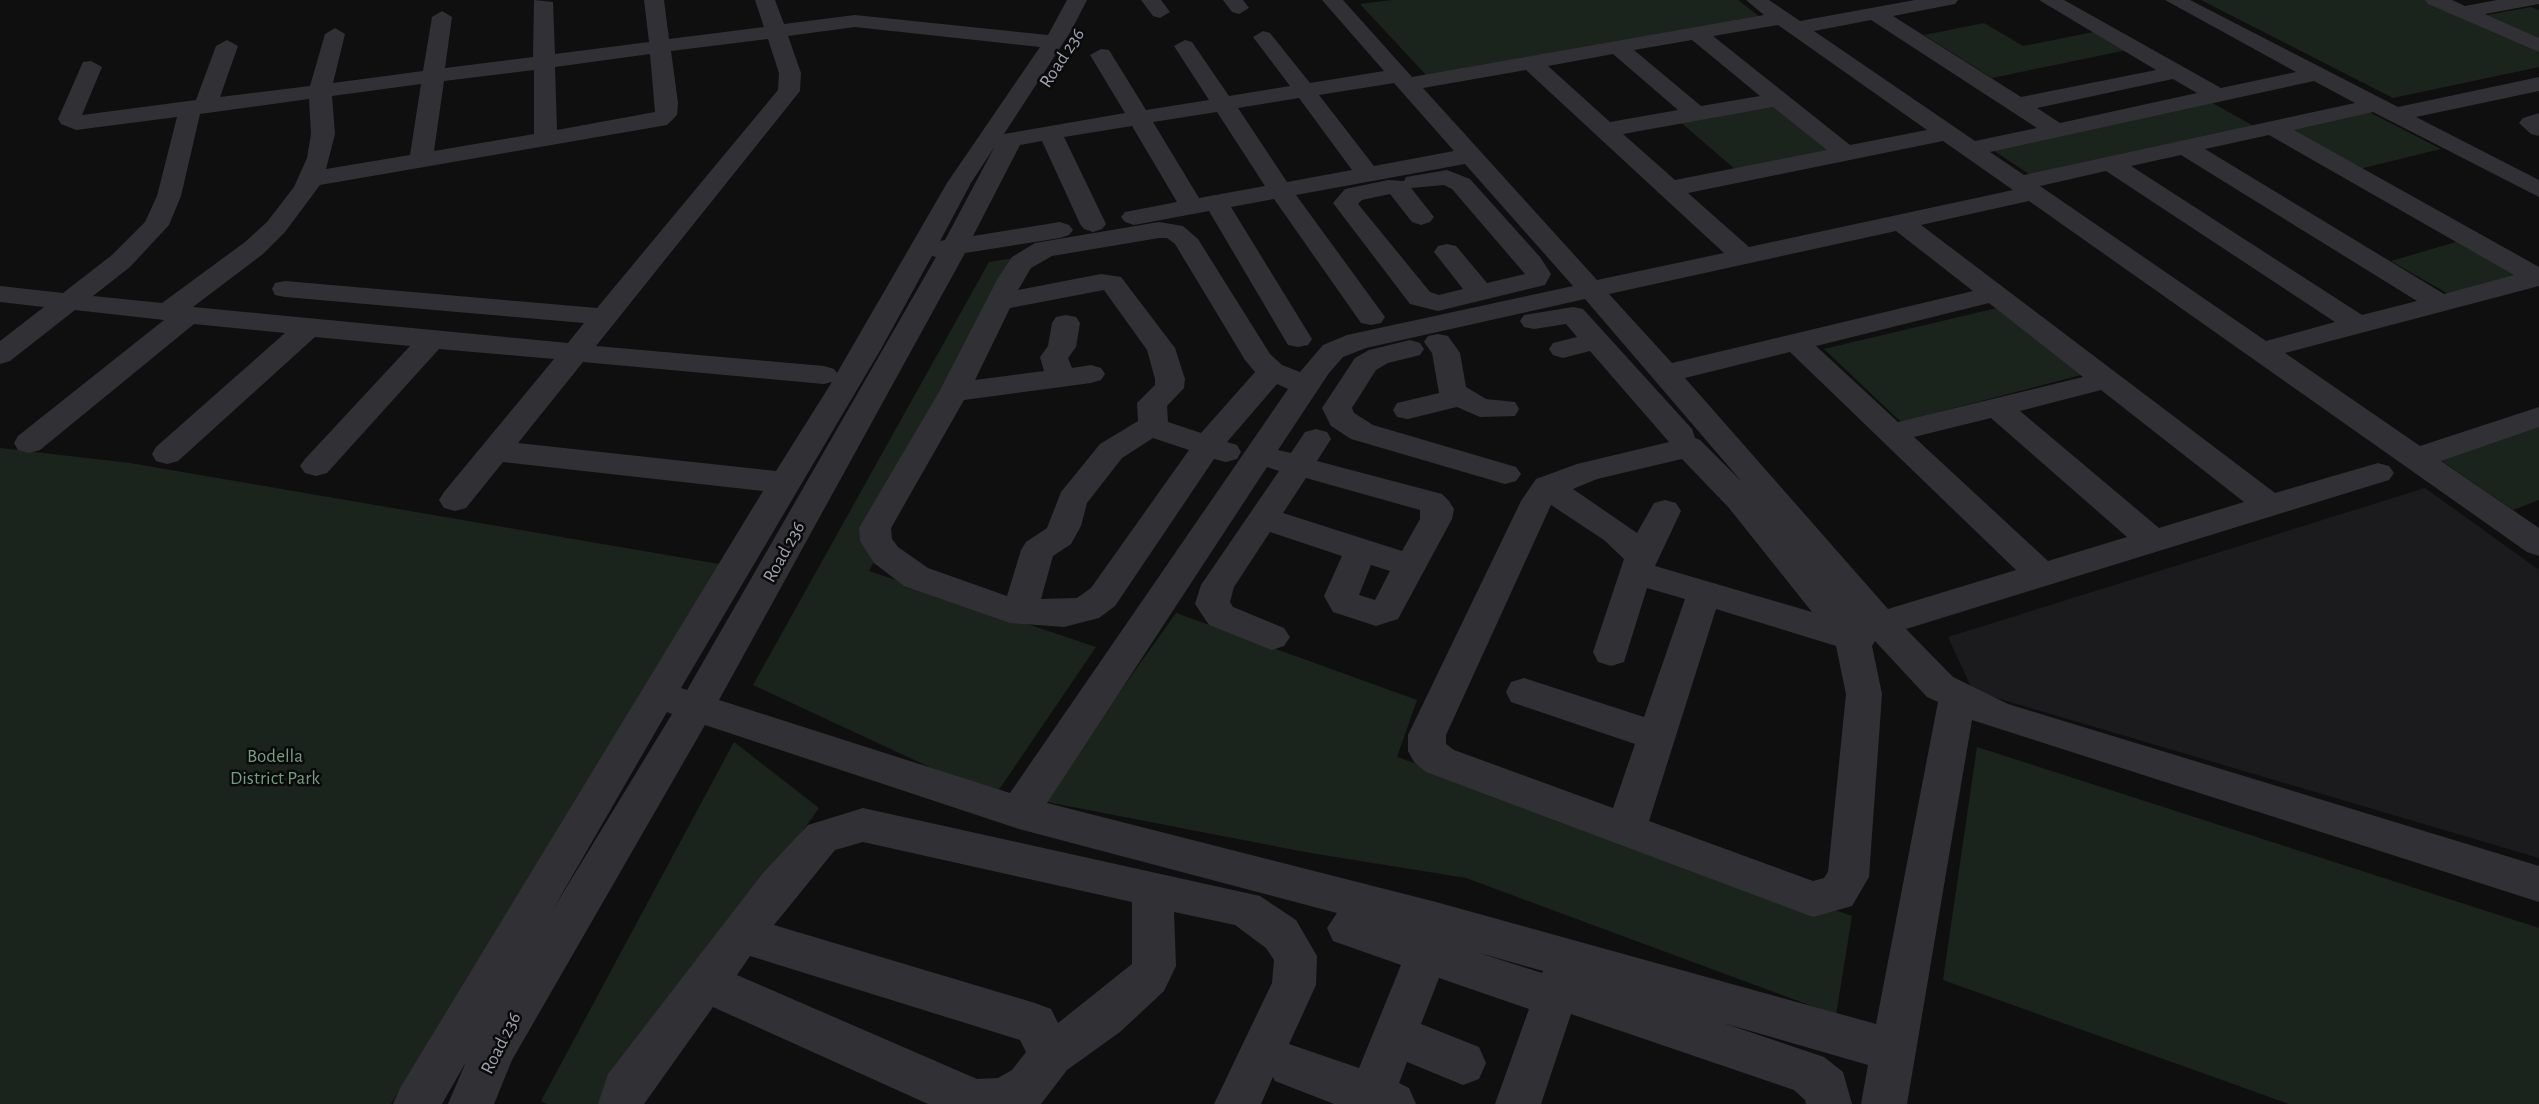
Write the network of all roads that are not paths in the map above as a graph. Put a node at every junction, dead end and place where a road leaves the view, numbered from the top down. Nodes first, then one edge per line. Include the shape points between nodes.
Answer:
1 (654, 0) edge
2 (765, 0) edge
3 (1077, 0) edge
4 (1097, 0) edge
5 (1756, 0) edge
6 (1948, 0) edge
7 (2049, 0) edge
8 (2175, 0) edge
9 (2435, 0) edge
10 (2532, 0) edge
11 (1338, 1) edge
12 (543, 2) dead end
13 (2463, 12) junction
14 (1875, 14) junction
15 (442, 17) dead end
16 (1789, 23) junction
17 (775, 31) junction
18 (335, 34) dead end
19 (1697, 34) junction
20 (1263, 37) dead end
21 (1052, 42) junction
22 (227, 46) dead end
23 (1185, 46) dead end
24 (2539, 46) edge
25 (658, 47) junction
26 (1618, 48) junction
27 (1101, 55) dead end
28 (545, 61) junction
29 (1533, 64) junction
30 (91, 67) dead end
31 (2177, 72) junction
32 (2316, 74) junction
33 (434, 76) junction
34 (1404, 79) junction
35 (2539, 84) edge
36 (320, 91) junction
37 (1303, 91) junction
38 (2217, 95) junction
39 (1778, 99) junction
40 (1223, 104) junction
41 (2017, 105) junction
42 (198, 107) junction
43 (2427, 108) junction
44 (2384, 110) junction
45 (1695, 113) junction
46 (1139, 118) junction
47 (2539, 120) edge
48 (2272, 127) junction
49 (2539, 129) edge
50 (1606, 130) junction
51 (2056, 130) junction
52 (1051, 132) junction
53 (1947, 133) junction
54 (1011, 139) junction
55 (546, 141) junction
56 (2185, 147) junction
57 (1970, 149) junction
58 (1845, 153) junction
59 (1469, 156) junction
60 (421, 162) junction
61 (2110, 163) junction
62 (2539, 165) edge
63 (2505, 173) junction
64 (311, 179) junction
65 (1388, 179) junction
66 (2027, 188) junction
67 (1669, 189) junction
68 (2539, 190) edge
69 (1286, 199) junction
70 (1324, 201) dead end
71 (1212, 210) junction
72 (1421, 216) dead end
73 (1902, 223) junction
74 (1093, 224) junction
75 (1028, 245) junction
76 (938, 249) junction
77 (1447, 252) dead end
78 (1247, 255) junction
79 (1745, 258) junction
80 (1377, 261) dead end
81 (1210, 262) dead end
82 (1338, 271) junction
83 (2538, 278) edge
84 (285, 289) dead end
85 (1591, 292) junction
86 (1482, 293) junction
87 (1994, 293) junction
88 (0, 295) edge
89 (73, 301) junction
90 (999, 302) junction
91 (2440, 303) junction
92 (178, 313) junction
93 (605, 317) junction
94 (1371, 317) junction
95 (1066, 323) dead end
96 (2358, 325) junction
97 (308, 328) junction
98 (1426, 330) junction
99 (433, 338) junction
100 (1298, 339) junction
101 (1597, 341) junction
102 (1795, 342) junction
103 (1563, 349) dead end
104 (578, 351) junction
105 (2261, 351) junction
106 (0, 355) edge
107 (1273, 363) junction
108 (1091, 374) dead end
109 (1666, 374) junction
110 (824, 375) dead end
111 (1061, 378) junction
112 (2106, 380) junction
113 (1306, 386) junction
114 (954, 392) junction
115 (1460, 397) junction
116 (1997, 407) junction
117 (1504, 409) dead end
118 (1408, 410) dead end
119 (2539, 417) edge
120 (1150, 427) junction
121 (1693, 432) junction
122 (1892, 433) junction
123 (29, 443) dead end
124 (1208, 446) junction
125 (497, 451) junction
126 (1307, 452) junction
127 (167, 454) dead end
128 (1257, 458) junction
129 (2416, 458) junction
130 (316, 466) dead end
131 (2378, 473) dead end
132 (1505, 474) dead end
133 (785, 483) junction
134 (1547, 487) junction
135 (455, 500) dead end
136 (2270, 506) junction
137 (1665, 511) dead end
138 (1262, 518) junction
139 (2534, 528) edge
140 (2153, 541) junction
141 (1361, 550) junction
142 (1639, 565) junction
143 (1412, 566) junction
144 (2042, 575) junction
145 (1704, 594) junction
146 (1020, 611) junction
147 (1868, 630) junction
148 (1272, 637) dead end
149 (1611, 652) dead end
150 (1524, 692) dead end
151 (658, 695) junction
152 (1957, 698) junction
153 (695, 709) junction
154 (1658, 737) junction
155 (1012, 809) junction
156 (1626, 829) junction
157 (978, 851) junction
158 (2539, 884) edge
159 (1152, 889) junction
160 (1348, 928) dead end
161 (741, 934) junction
162 (1427, 954) junction
163 (706, 982) junction
164 (1561, 982) junction
165 (1394, 1035) junction
166 (1895, 1051) junction
167 (1051, 1055) junction
168 (1463, 1063) dead end
169 (1292, 1065) dead end
170 (1382, 1099) edge
171 (423, 1102) edge
172 (471, 1104) edge
173 (621, 1104) edge
174 (1237, 1104) edge
175 (1518, 1104) edge
176 (1829, 1104) edge
177 (1884, 1104) edge

1 - 25 street
2 - 17 street
3 - 21 street
4 - 54 street, Road 236
5 - 16 street
6 - 14 street
7 - 31 street
8 - 32 street
9 - 13 street
10 - 13 street
11 - 34 street
12 - 28 street
13 - 24 street
14 - 16 street
14 - 41 street
15 - 33 street
16 - 19 street
16 - 53 street
17 - 21 street via 876,22
17 - 25 street
17 - 93 street via 792,80 789,91
18 - 36 street
19 - 26 street
19 - 39 street
20 - 37 street
21 - 76 street via 964,176
22 - 42 street
23 - 40 street
25 - 28 street
25 - 55 street via 666,115
26 - 29 street
26 - 45 street
27 - 46 street
28 - 33 street
28 - 55 street
29 - 34 street
29 - 50 street
30 - 42 street via 69,119 76,123
31 - 38 street
31 - 41 street
32 - 38 street
32 - 44 street
33 - 36 street
33 - 60 street
34 - 37 street
34 - 59 street
35 - 43 street
36 - 42 street
36 - 64 street via 323,134
37 - 40 street
37 - 65 street
38 - 51 street
39 - 45 street
39 - 58 street
40 - 46 street
40 - 69 street
41 - 51 street
42 - 89 street via 156,225
43 - 44 street
43 - 62 street
44 - 48 street
44 - 63 street
45 - 50 street
46 - 52 street
46 - 71 street
47 - 49 street via 2531,123
48 - 56 street
48 - 83 street
50 - 67 street
51 - 57 street
52 - 54 street
52 - 74 street
53 - 57 street
53 - 58 street
54 - 76 street, Road 236
55 - 60 street
56 - 61 street
56 - 91 street
57 - 66 street
58 - 67 street
59 - 65 street
59 - 85 street
60 - 64 street
61 - 66 street
61 - 96 street
62 - 63 street
63 - 68 street
64 - 92 street via 276,227
65 - 69 street
65 - 72 street
65 - 86 street via 1345,203 1420,298 1437,303
65 - 86 street via 1454,179 1538,274 1525,283
66 - 73 street
66 - 105 street
67 - 79 street
69 - 70 street
69 - 71 street
69 - 82 street
71 - 74 street
71 - 78 street
73 - 79 street
73 - 87 street
74 - 75 street
75 - 76 street
75 - 90 street
75 - 107 street via 1174,231 1185,239 1252,350
76 - 133 street via 867,349
76 - 153 street, Road 236
77 - 86 street
78 - 81 street
78 - 100 street
79 - 85 street
80 - 82 street
82 - 94 street
83 - 91 street
84 - 93 street
85 - 98 street
85 - 109 street
87 - 102 street
87 - 112 street
88 - 89 street
89 - 92 street
89 - 106 street
90 - 114 street
90 - 120 street via 1112,283 1161,348 1170,379 1169,388 1152,402
91 - 96 street
92 - 97 street
92 - 123 street
93 - 104 street
94 - 98 street
94 - 100 street
95 - 111 street via 1062,347 1054,357
96 - 105 street
97 - 99 street
97 - 127 street
98 - 101 street via 1569,313
98 - 113 street via 1342,345 1325,358
98 - 115 street via 1446,353 1452,391
98 - 132 street via 1365,364 1337,408 1342,419 1362,432
99 - 104 street
99 - 130 street
100 - 107 street
101 - 103 street
101 - 121 street
102 - 109 street
102 - 122 street
104 - 110 street
104 - 125 street
105 - 129 street
107 - 113 street
107 - 124 street
108 - 111 street
109 - 121 street
111 - 114 street
112 - 116 street
112 - 136 street
113 - 128 street
114 - 146 street via 875,528 876,541 886,555 916,577
115 - 117 street via 1479,408
115 - 118 street
116 - 122 street
116 - 140 street
119 - 129 street
120 - 124 street
120 - 146 street via 1111,451 1072,500 1059,536 1038,550
121 - 134 street
121 - 147 street
122 - 144 street
124 - 128 street
124 - 146 street via 1103,597 1087,609 1064,614
125 - 133 street
125 - 135 street
126 - 128 street
126 - 138 street
126 - 143 street via 1431,502 1438,509
128 - 155 street
129 - 139 street
131 - 136 street
133 - 151 street
134 - 142 street via 1616,532
134 - 156 street via 1427,735 1427,751 1440,761
136 - 140 street
137 - 142 street
138 - 141 street
138 - 148 street via 1218,585 1212,604 1222,616
140 - 144 street
141 - 143 street
141 - 143 street via 1341,596 1345,603 1366,610 1386,610
142 - 145 street
142 - 149 street
144 - 147 street
145 - 147 street
145 - 154 street
147 - 152 street via 1905,650 1926,675
147 - 156 street via 1847,877 1837,893 1813,899
150 - 154 street
151 - 153 street
151 - 171 street
152 - 158 street via 2009,719
152 - 166 street
153 - 155 street
153 - 172 street, Road 236 via 495,1047
154 - 156 street
155 - 157 street
155 - 164 street
157 - 159 street
157 - 161 street via 863,825 822,837
159 - 167 street via 1154,966 1149,977
159 - 174 street via 1245,909 1281,934 1296,956 1294,985
160 - 162 street
161 - 163 street
161 - 167 street via 1035,1024
162 - 164 street
162 - 165 street
163 - 167 street via 976,1102 1003,1100 1028,1086
163 - 173 street via 624,1090
164 - 166 street
164 - 175 street
164 - 176 street via 1808,1073 1826,1088
165 - 168 street
165 - 170 street
166 - 177 street
169 - 170 street

